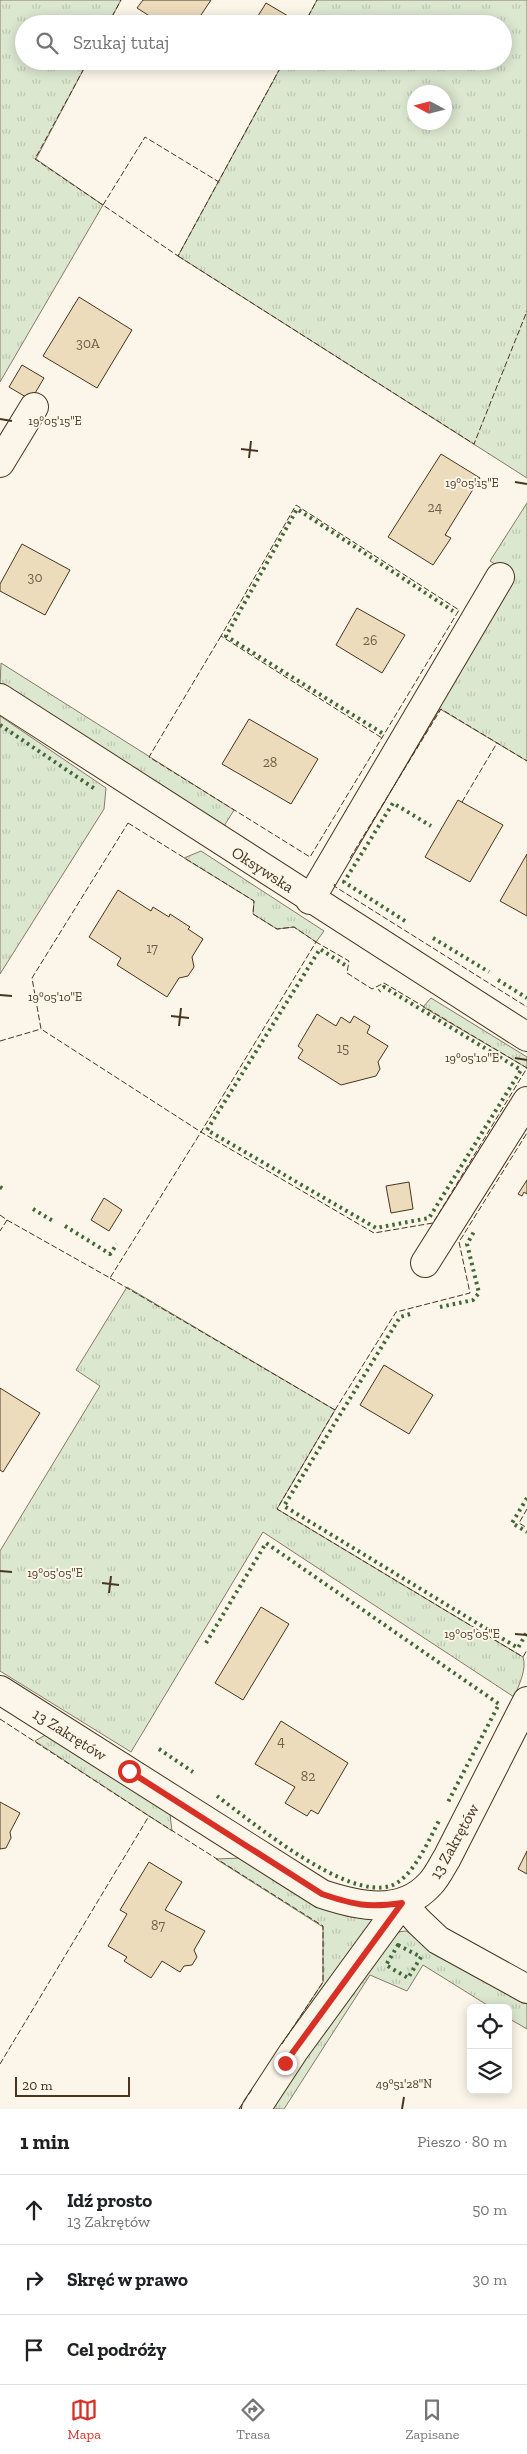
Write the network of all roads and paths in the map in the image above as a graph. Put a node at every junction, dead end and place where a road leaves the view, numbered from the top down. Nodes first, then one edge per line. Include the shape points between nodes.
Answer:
1 (34, 408) dead end
2 (0, 463) edge
3 (500, 577) dead end
4 (0, 698) edge
5 (310, 900) junction
6 (527, 1037) edge
7 (527, 1101) edge
8 (424, 1263) dead end
9 (0, 1690) edge
10 (527, 1701) edge
11 (402, 1903) junction
12 (527, 1989) edge
13 (256, 2109) edge

1 - 2 street
3 - 5 street
4 - 5 street, Oksywska
5 - 6 street, Oksywska
7 - 8 street
9 - 11 street, 13 Zakrętów via 322,1894 373,1907
10 - 11 street, 13 Zakrętów via 437,1874 420,1894
11 - 12 street via 438,1940
11 - 13 street via 294,2051

